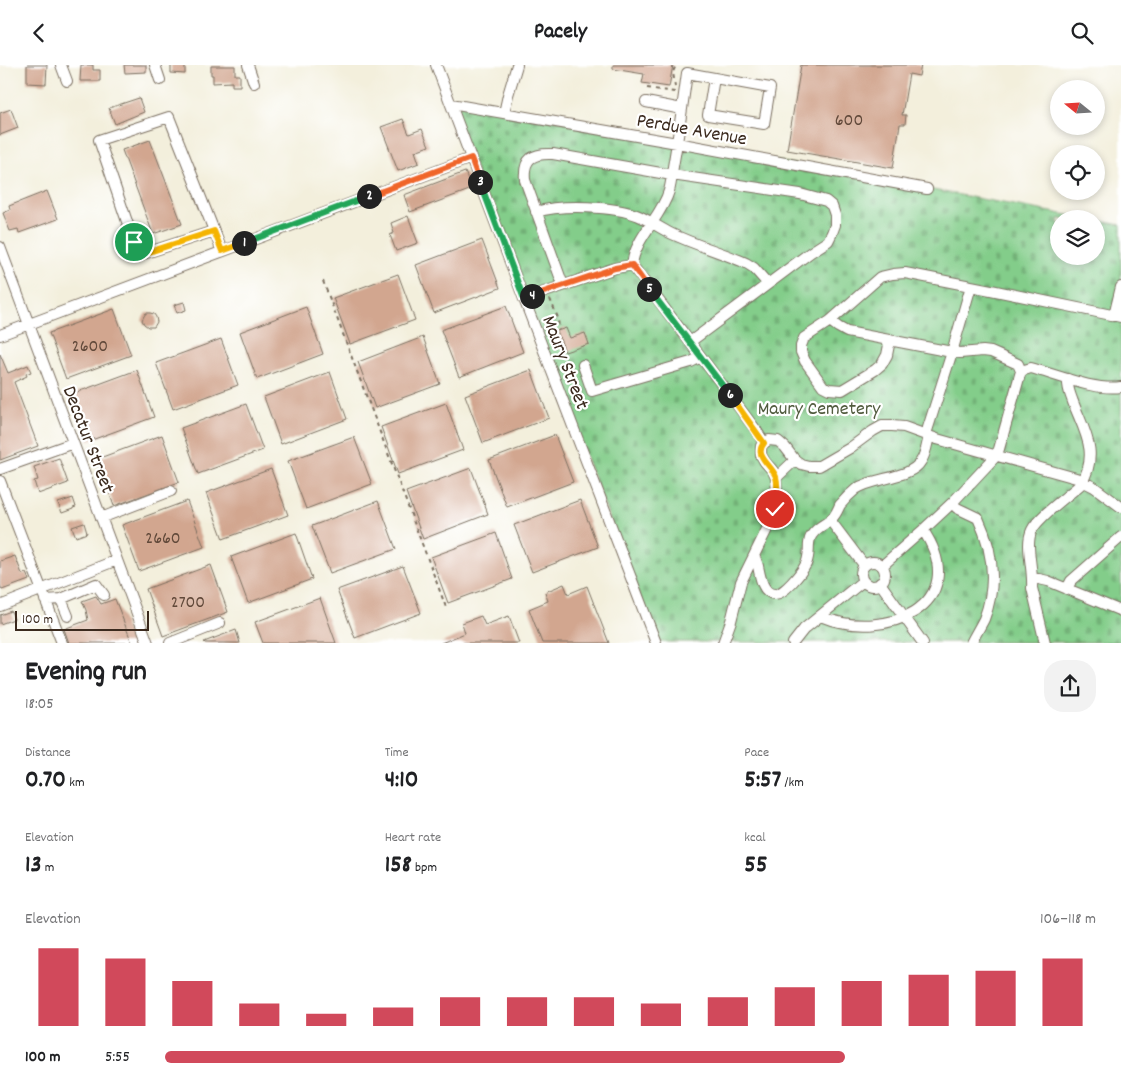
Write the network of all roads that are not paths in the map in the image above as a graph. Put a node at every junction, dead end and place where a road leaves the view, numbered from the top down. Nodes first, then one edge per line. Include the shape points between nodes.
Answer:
1 (61, 65) edge
2 (155, 65) edge
3 (248, 65) edge
4 (436, 65) edge
5 (517, 65) edge
6 (686, 69) edge
7 (714, 78) junction
8 (160, 80) dead end
9 (67, 81) dead end
10 (254, 83) dead end
11 (646, 102) dead end
12 (451, 104) junction
13 (682, 109) junction
14 (504, 113) junction
15 (677, 143) junction
16 (471, 158) junction
17 (672, 175) junction
18 (926, 189) dead end
19 (536, 212) junction
20 (651, 223) junction
21 (214, 231) junction
22 (0, 247) edge
23 (222, 251) junction
24 (632, 265) junction
25 (768, 284) junction
26 (563, 285) junction
27 (971, 286) junction
28 (1121, 287) edge
29 (524, 299) junction
30 (1117, 317) edge
31 (830, 321) junction
32 (29, 324) junction
33 (0, 335) edge
34 (890, 340) junction
35 (690, 342) junction
36 (952, 352) junction
37 (701, 357) junction
38 (582, 365) dead end
39 (1021, 371) junction
40 (1068, 379) junction
41 (1121, 387) edge
42 (928, 435) junction
43 (73, 443) junction
44 (764, 443) junction
45 (996, 455) junction
46 (796, 460) junction
47 (0, 469) edge
48 (776, 478) junction
49 (0, 481) edge
50 (1083, 481) junction
51 (171, 491) dead end
52 (952, 503) junction
53 (1121, 507) edge
54 (101, 518) junction
55 (830, 521) junction
56 (923, 530) junction
57 (1121, 537) edge
58 (754, 556) junction
59 (117, 560) junction
60 (864, 565) junction
61 (882, 566) junction
62 (1033, 579) junction
63 (863, 581) junction
64 (880, 583) junction
65 (1067, 589) junction
66 (43, 595) junction
67 (104, 595) dead end
68 (61, 599) junction
69 (0, 606) edge
70 (1121, 611) edge
71 (68, 616) dead end
72 (820, 616) junction
73 (220, 623) dead end
74 (907, 630) junction
75 (839, 632) dead end
76 (62, 643) edge
77 (148, 643) edge
78 (170, 643) edge
79 (656, 643) edge
80 (723, 643) edge
81 (793, 643) edge
82 (923, 643) edge
83 (971, 643) edge
84 (1044, 643) edge

1 - 9 street
2 - 8 street
3 - 10 street
4 - 12 street, Maury Street
5 - 14 street
6 - 7 street
6 - 13 street
7 - 7 street via 770,88 764,124 708,115
11 - 13 street
12 - 14 street, Perdue Avenue
12 - 16 street, Maury Street
13 - 15 street
14 - 15 street, Perdue Avenue
15 - 17 street
15 - 18 street, Perdue Avenue
16 - 23 street
16 - 29 street, Maury Street
17 - 19 street via 553,154 535,155 524,172
17 - 20 street via 669,191
17 - 25 street via 800,194 826,201 832,206 835,225 828,241
19 - 20 street via 561,207 615,209
19 - 26 street
20 - 24 street via 637,245
20 - 25 street via 746,263
21 - 21 street via 169,117 99,140 134,242 146,253
21 - 23 street
22 - 32 street, Decatur Street
23 - 32 street
24 - 26 street
24 - 35 street
25 - 35 street
26 - 29 street
27 - 30 street
27 - 31 street via 905,273 886,275
27 - 36 street
28 - 30 street
29 - 79 street, Maury Street
31 - 34 street via 848,332
31 - 34 street via 804,338 800,346 805,361 823,386 829,389 842,390 875,370 882,364
32 - 33 street
32 - 43 street, Decatur Street
34 - 36 street
35 - 37 street
36 - 39 street via 991,352 1018,364
36 - 42 street
37 - 38 street via 592,391
37 - 44 street
39 - 40 street via 1031,368
39 - 45 street
40 - 41 street
40 - 50 street via 1067,387 1091,452
42 - 45 street
42 - 46 street via 892,425 873,431 819,466 801,464
42 - 55 street via 923,460 914,469 858,488
43 - 47 street
43 - 54 street, Decatur Street
44 - 46 street via 778,441
44 - 48 street via 761,455
45 - 50 street
45 - 52 street
46 - 48 street
48 - 58 street via 773,515
49 - 66 street
50 - 53 street
50 - 62 street via 1033,528 1029,545
51 - 54 street
52 - 56 street
52 - 83 street via 978,518 990,549 992,585 989,601
54 - 59 street, Decatur Street
55 - 58 street via 811,534 806,564 779,594 768,592
55 - 60 street
56 - 61 street
56 - 74 street via 935,552 938,584 930,607 919,622
57 - 65 street via 1071,581
58 - 80 street via 741,582
59 - 66 street
59 - 77 street, Decatur Street
60 - 61 street via 875,562
60 - 63 street via 860,573
61 - 64 street via 884,573
62 - 65 street
62 - 84 street via 1032,588
63 - 64 street via 872,586
63 - 72 street
64 - 74 street
65 - 70 street
66 - 68 street
66 - 69 street
66 - 76 street
67 - 68 street via 96,584
68 - 71 street
72 - 75 street
72 - 81 street
73 - 78 street
74 - 82 street

